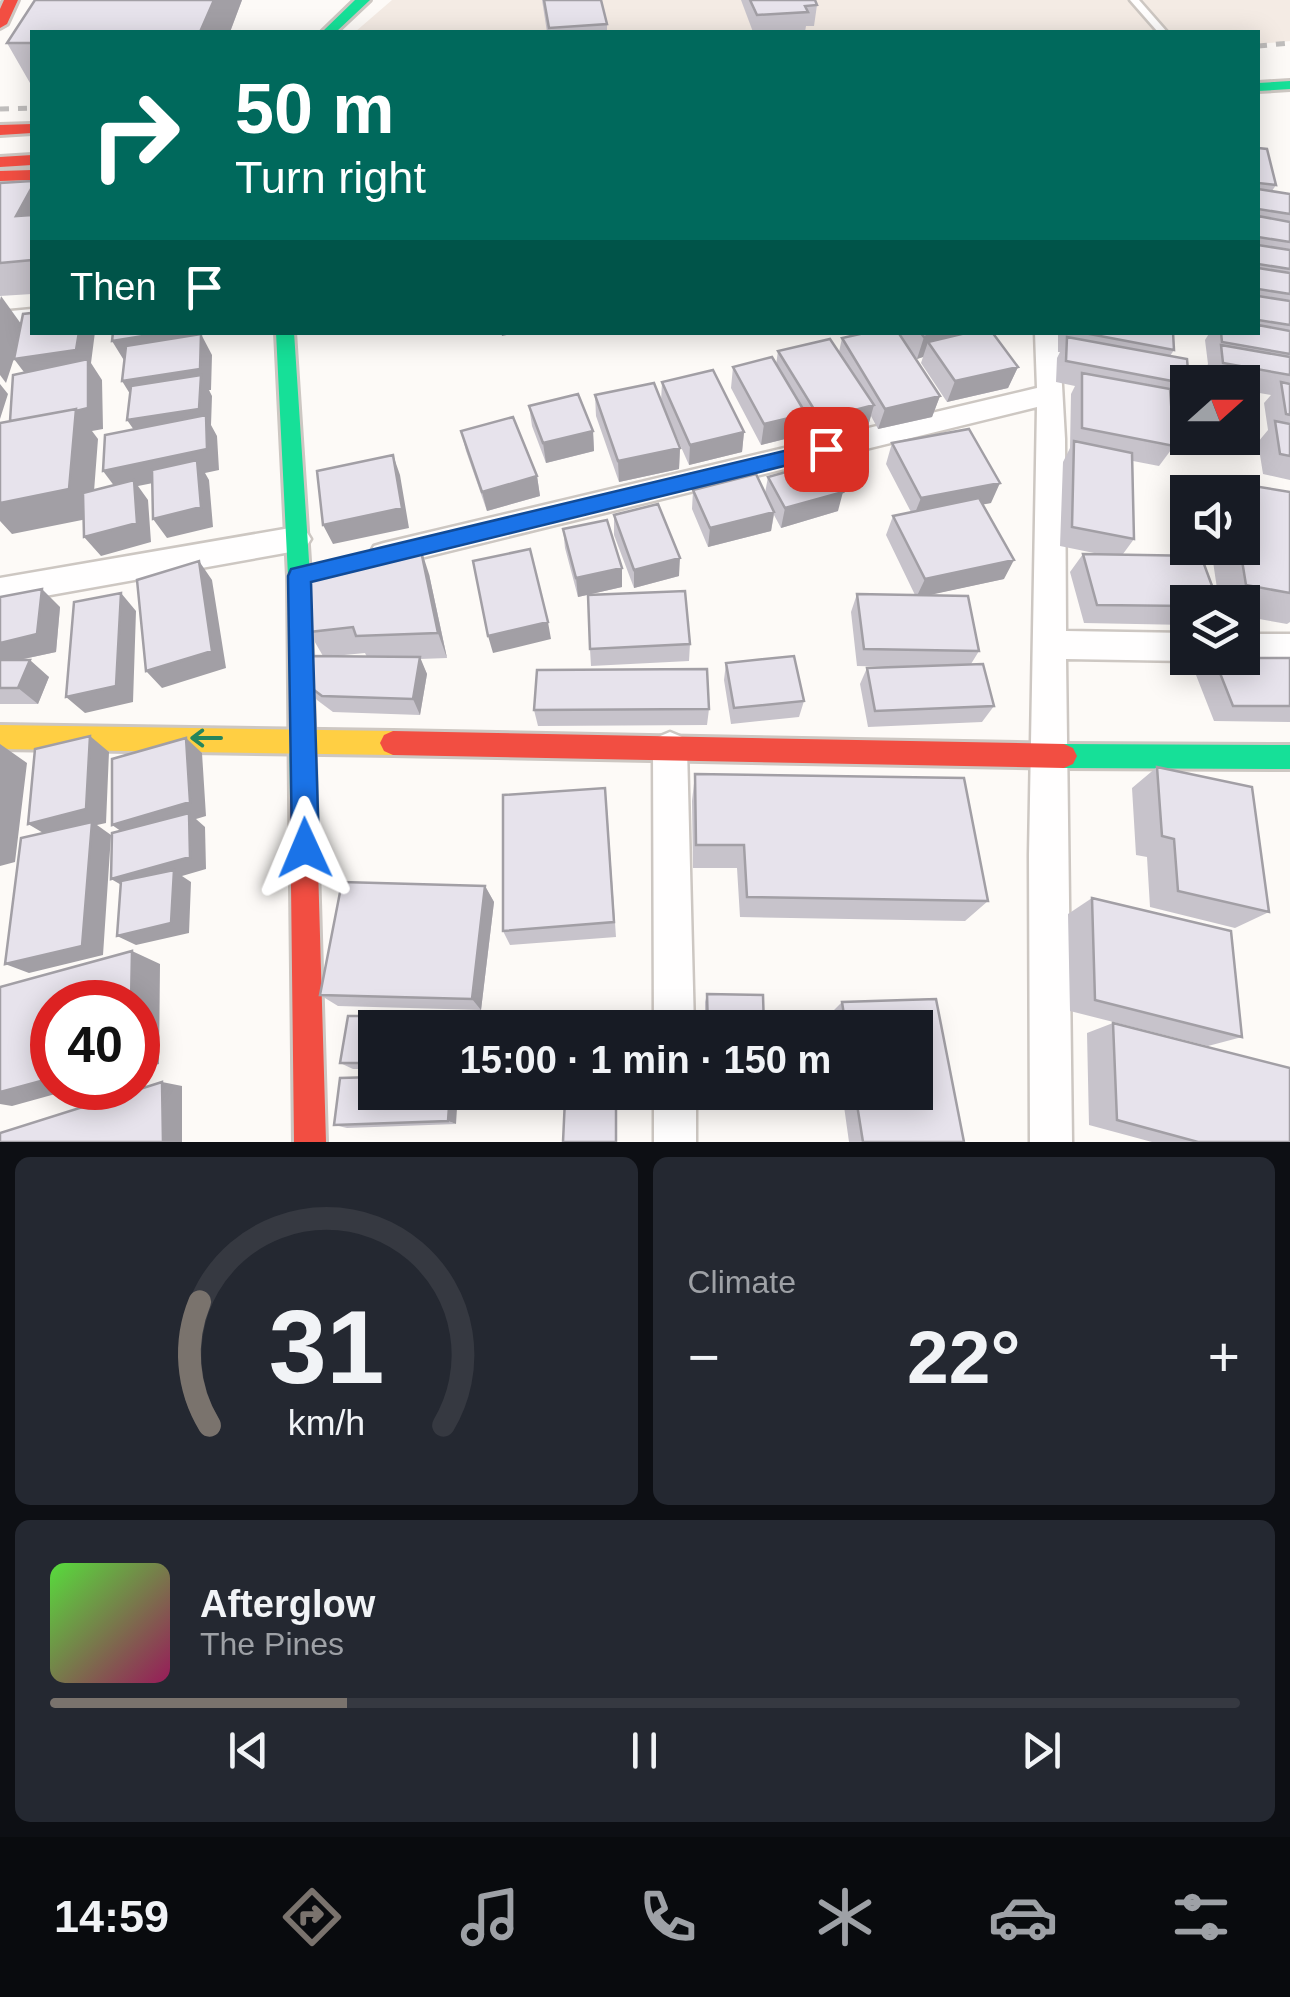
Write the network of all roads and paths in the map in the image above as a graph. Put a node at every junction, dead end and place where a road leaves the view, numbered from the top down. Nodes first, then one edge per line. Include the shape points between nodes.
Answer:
1 (11, 0) edge
2 (363, 0) edge
3 (1134, 0) edge
4 (0, 24) edge
5 (331, 30) edge
6 (1161, 30) edge
7 (1290, 72) edge
8 (1260, 74) edge
9 (1290, 85) edge
10 (1260, 87) edge
11 (0, 130) edge
12 (30, 130) edge
13 (0, 144) edge
14 (30, 144) edge
15 (30, 160) edge
16 (0, 162) edge
17 (30, 175) edge
18 (0, 176) edge
19 (30, 317) edge
20 (0, 320) edge
21 (285, 335) edge
22 (1047, 335) edge
23 (1052, 394) junction
24 (296, 539) junction
25 (357, 562) edge
26 (0, 591) edge
27 (1053, 645) junction
28 (1170, 647) edge
29 (1260, 648) edge
30 (1290, 648) edge
31 (0, 737) edge
32 (303, 738) junction
33 (670, 748) junction
34 (1290, 757) edge
35 (1048, 759) junction
36 (674, 1010) edge
37 (675, 1110) edge
38 (310, 1142) edge
39 (676, 1142) edge
40 (1051, 1142) edge

1 - 4 main road
2 - 5 main road
3 - 6 lane
7 - 8 main road
9 - 10 main road
11 - 12 main road
13 - 14 main road
15 - 16 main road
17 - 18 main road
19 - 20 street
21 - 24 main road
22 - 23 street
23 - 25 street
23 - 27 street
24 - 26 street
24 - 32 main road via 309,573
27 - 28 street
27 - 35 street
29 - 30 street
32 -> 31 main road
32 - 33 main road
32 - 38 main road
33 - 35 main road
33 - 36 street
34 - 35 main road
35 - 40 street
37 - 39 street

